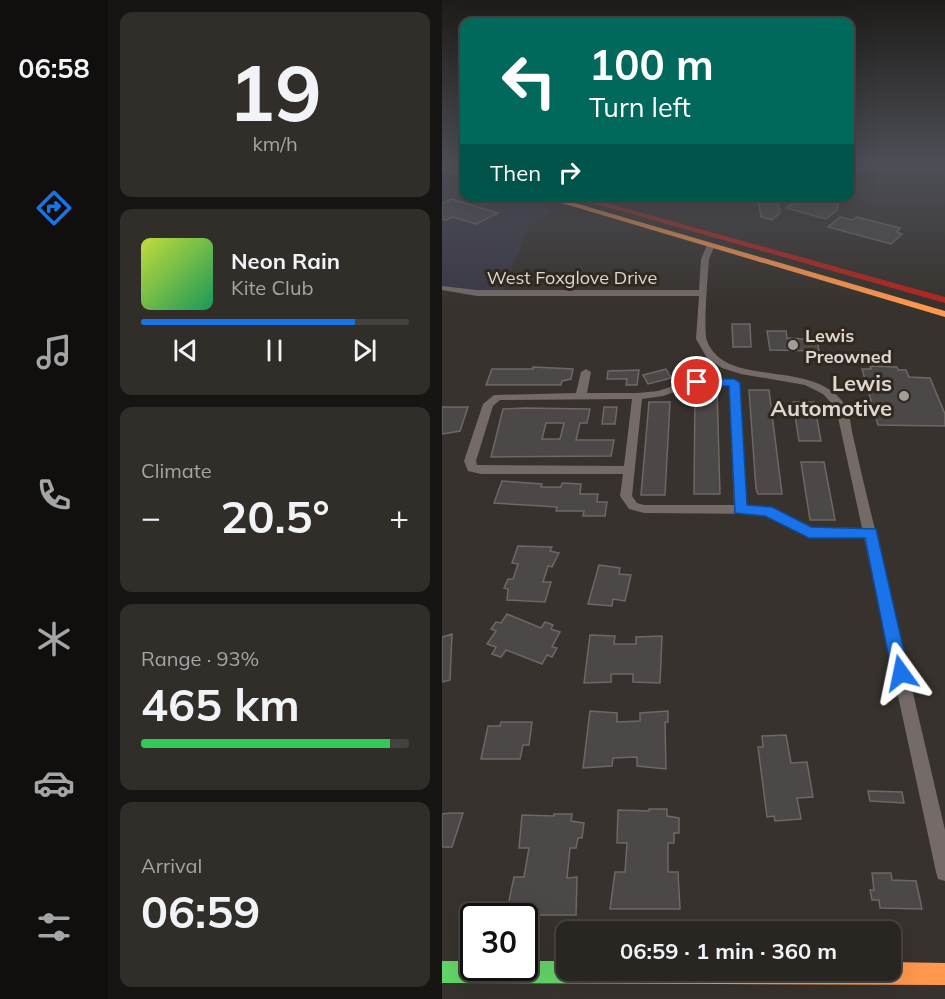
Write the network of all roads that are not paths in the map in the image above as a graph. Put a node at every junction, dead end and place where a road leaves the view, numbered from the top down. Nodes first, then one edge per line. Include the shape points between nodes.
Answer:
1 (593, 212) edge
2 (627, 212) edge
3 (664, 212) edge
4 (710, 247) junction
5 (442, 288) edge
6 (944, 288) edge
7 (703, 293) junction
8 (944, 300) edge
9 (944, 314) edge
10 (586, 372) dead end
11 (581, 396) junction
12 (637, 396) junction
13 (629, 470) junction
14 (740, 510) junction
15 (871, 532) junction
16 (944, 872) edge
17 (442, 972) edge
18 (944, 974) edge

1 - 4 main road
2 - 8 main road
3 - 6 main road
4 - 7 street via 705,254
4 - 9 main road
5 - 7 street, West Foxglove Drive via 477,293
7 - 15 street via 701,339 718,361 746,372 810,382 837,401
10 - 11 street
11 - 12 street
11 - 13 street via 493,398 470,461 472,468
12 - 13 street
12 - 14 street via 691,383 734,383
13 - 14 street via 626,496 638,509
14 - 15 street via 767,511 809,532
15 - 16 street
17 - 18 main road

